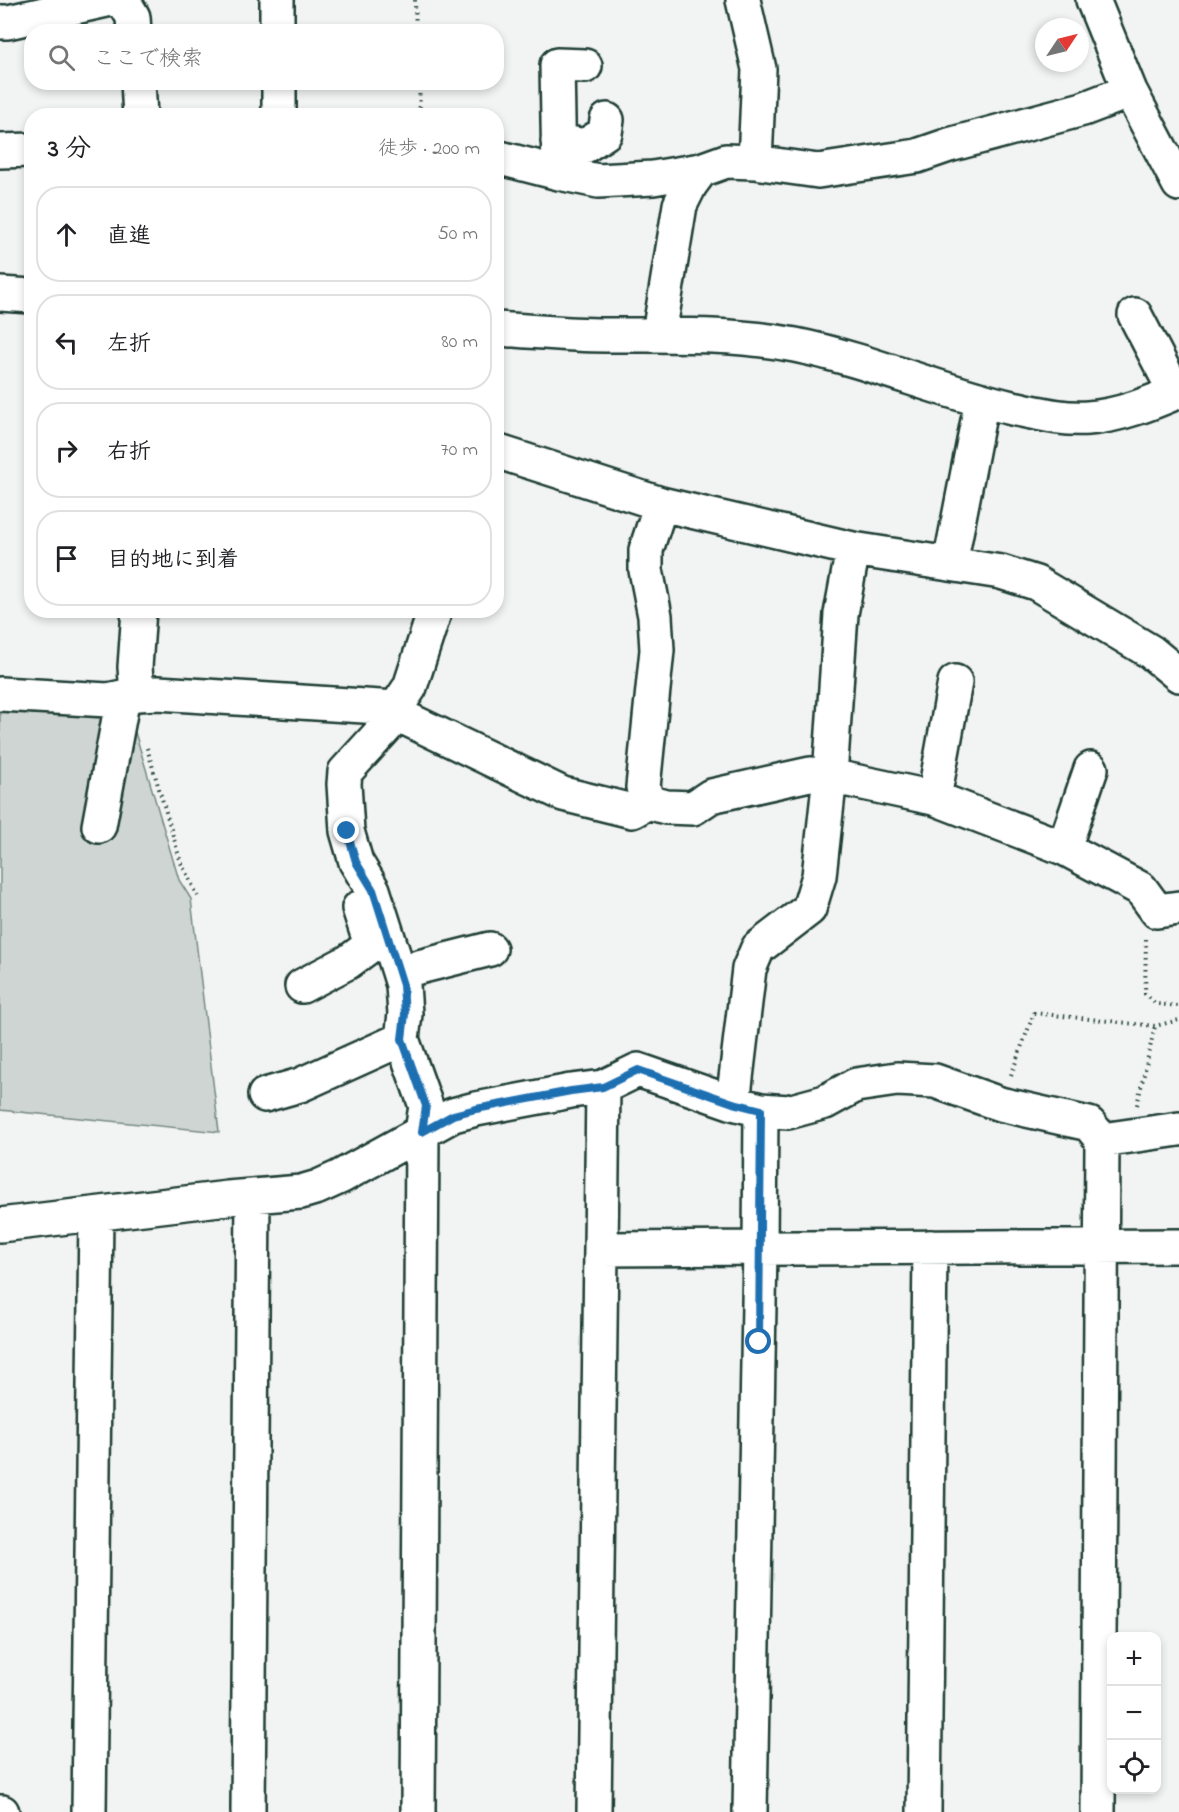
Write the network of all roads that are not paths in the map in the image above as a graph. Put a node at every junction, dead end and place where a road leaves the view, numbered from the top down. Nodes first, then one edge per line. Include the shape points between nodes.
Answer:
1 (107, 0) edge
2 (123, 0) edge
3 (277, 0) edge
4 (743, 0) edge
5 (1093, 0) edge
6 (0, 22) edge
7 (133, 24) edge
8 (277, 24) edge
9 (585, 66) dead end
10 (138, 90) edge
11 (279, 90) edge
12 (1130, 91) junction
13 (140, 108) edge
14 (279, 108) edge
15 (607, 120) dead end
16 (558, 141) junction
17 (24, 150) edge
18 (0, 151) edge
19 (504, 159) edge
20 (755, 162) junction
21 (701, 170) junction
22 (559, 173) junction
23 (654, 178) junction
24 (1179, 184) edge
25 (680, 205) junction
26 (0, 294) edge
27 (24, 296) edge
28 (1135, 315) dead end
29 (504, 329) edge
30 (659, 333) junction
31 (1177, 392) edge
32 (981, 400) junction
33 (504, 454) edge
34 (662, 504) junction
35 (853, 549) junction
36 (950, 564) junction
37 (139, 618) edge
38 (432, 618) edge
39 (1179, 675) edge
40 (955, 682) dead end
41 (0, 694) edge
42 (130, 696) junction
43 (396, 708) junction
44 (1091, 769) dead end
45 (830, 776) junction
46 (934, 798) junction
47 (648, 802) junction
48 (99, 826) dead end
49 (1064, 848) junction
50 (356, 862) junction
51 (1165, 906) edge
52 (490, 949) dead end
53 (399, 972) junction
54 (302, 986) dead end
55 (402, 1039) junction
56 (603, 1087) junction
57 (265, 1095) dead end
58 (747, 1107) junction
59 (1179, 1129) edge
60 (422, 1132) junction
61 (1116, 1138) junction
62 (253, 1196) junction
63 (96, 1214) junction
64 (0, 1225) edge
65 (1179, 1246) edge
66 (930, 1247) junction
67 (1102, 1247) junction
68 (760, 1248) junction
69 (601, 1249) junction
70 (89, 1812) edge
71 (248, 1812) edge
72 (418, 1812) edge
73 (594, 1812) edge
74 (750, 1812) edge
75 (924, 1812) edge
76 (1098, 1812) edge

1 - 6 street
2 - 7 street
3 - 8 street
4 - 20 street via 759,69
5 - 12 street
9 - 16 street via 557,64
10 - 13 street
11 - 14 street
12 - 20 street via 1083,109 917,156 818,171
12 - 24 street
15 - 16 street via 605,133 585,146
16 - 22 street
17 - 18 street
19 - 22 street
20 - 21 street via 726,161
21 - 23 street
21 - 25 street
22 - 23 street via 598,181
23 - 25 street via 664,183
25 - 30 street
26 - 27 street
28 - 31 street
29 - 30 street via 603,335
30 - 32 street via 794,345
31 - 32 street via 1086,419
32 - 36 street
33 - 34 street
34 - 35 street
34 - 47 street via 646,550 657,650 643,787
35 - 36 street
35 - 45 street via 841,614
36 - 39 street via 1001,572 1036,584 1150,652
37 - 42 street
38 - 43 street via 410,687
40 - 46 street
41 - 42 street via 108,700
42 - 43 street via 158,693
42 - 48 street
43 - 47 street via 407,719 563,794 632,811
43 - 50 street via 387,726 345,772 347,831
44 - 49 street
45 - 46 street
45 - 47 street via 810,774 711,796 693,808
45 - 58 street via 819,876 808,909 758,948 749,969
46 - 49 street
49 - 51 street
50 - 53 street via 373,890
50 - 54 street via 356,897 371,945
52 - 53 street
53 - 55 street via 405,1014
55 - 57 street via 300,1085
55 - 60 street via 426,1106
56 - 58 street via 638,1070
56 - 60 street via 476,1109 453,1115
56 - 69 street
58 - 61 street via 788,1112 825,1102 856,1085 897,1079 935,1082 1000,1104 1089,1124
58 - 68 street
59 - 61 street
60 - 62 street via 318,1187
60 - 72 street
61 - 67 street
62 - 63 street
62 - 71 street
63 - 64 street
63 - 70 street
65 - 67 street
66 - 67 street
66 - 68 street
66 - 75 street
67 - 76 street
68 - 69 street
68 - 74 street
69 - 73 street

